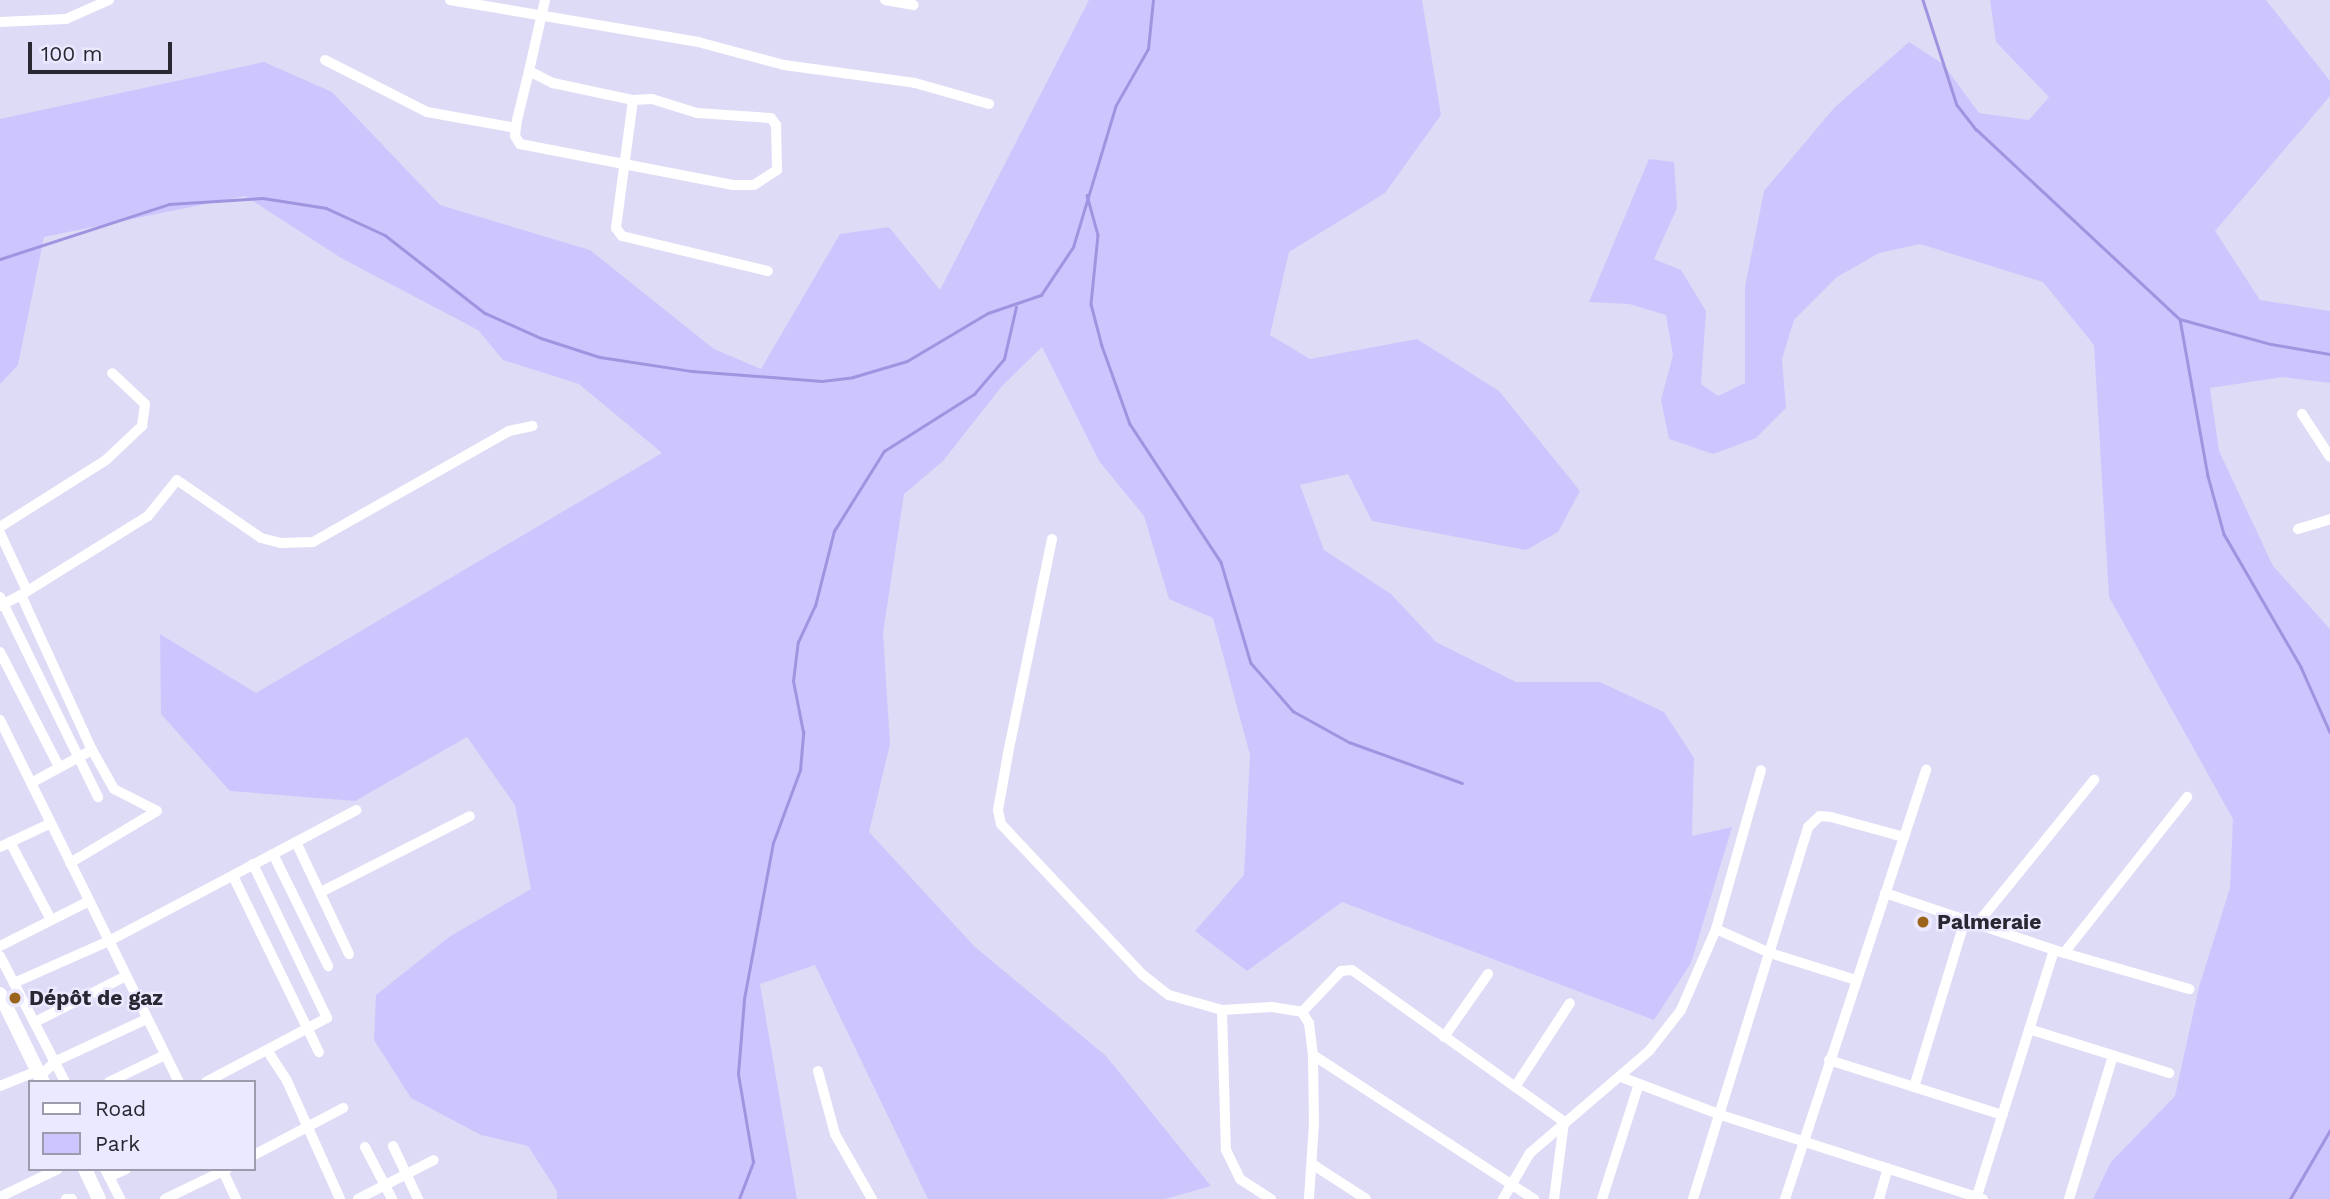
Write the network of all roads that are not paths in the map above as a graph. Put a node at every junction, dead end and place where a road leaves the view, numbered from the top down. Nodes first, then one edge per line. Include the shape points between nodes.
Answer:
1 (109, 0) edge
2 (450, 0) edge
3 (545, 0) edge
4 (885, 0) edge
5 (914, 5) dead end
6 (542, 18) junction
7 (0, 22) edge
8 (325, 60) dead end
9 (529, 71) junction
10 (633, 100) junction
11 (989, 104) dead end
12 (516, 128) junction
13 (626, 165) junction
14 (768, 271) dead end
15 (112, 373) dead end
16 (2302, 414) dead end
17 (532, 426) dead end
18 (2330, 457) edge
19 (2330, 519) edge
20 (0, 527) edge
21 (2298, 529) dead end
22 (0, 533) edge
23 (1052, 539) dead end
24 (24, 593) junction
25 (1, 602) edge
26 (0, 652) edge
27 (0, 720) edge
28 (92, 750) junction
29 (78, 758) junction
30 (59, 767) junction
31 (1926, 770) dead end
32 (1761, 771) dead end
33 (2094, 780) dead end
34 (31, 783) junction
35 (98, 797) dead end
36 (2187, 797) dead end
37 (356, 810) dead end
38 (470, 816) dead end
39 (51, 823) junction
40 (1904, 837) junction
41 (296, 842) junction
42 (5, 844) edge
43 (274, 854) junction
44 (70, 863) junction
45 (253, 864) junction
46 (233, 876) junction
47 (321, 892) junction
48 (1885, 893) junction
49 (89, 901) junction
50 (50, 918) junction
51 (1965, 920) junction
52 (1977, 924) junction
53 (1716, 929) junction
54 (109, 941) junction
55 (0, 947) edge
56 (2059, 951) junction
57 (1770, 953) junction
58 (349, 954) dead end
59 (0, 956) edge
60 (328, 966) dead end
61 (1488, 974) dead end
62 (126, 976) junction
63 (1856, 980) junction
64 (14, 983) junction
65 (2189, 989) dead end
66 (0, 994) edge
67 (1570, 1003) dead end
68 (1223, 1010) junction
69 (1302, 1012) junction
70 (147, 1018) junction
71 (34, 1022) junction
72 (308, 1029) junction
73 (2029, 1029) junction
74 (1444, 1037) junction
75 (267, 1051) junction
76 (319, 1052) dead end
77 (165, 1055) junction
78 (1313, 1055) junction
79 (2113, 1056) junction
80 (1829, 1060) junction
81 (56, 1061) junction
82 (818, 1071) dead end
83 (2169, 1073) dead end
84 (40, 1076) edge
85 (1621, 1077) junction
86 (64, 1080) edge
87 (113, 1080) edge
88 (177, 1080) edge
89 (210, 1080) edge
90 (1639, 1084) junction
91 (0, 1086) edge
92 (1515, 1087) junction
93 (1914, 1087) junction
94 (343, 1108) dead end
95 (1721, 1115) junction
96 (2002, 1115) junction
97 (1564, 1122) junction
98 (305, 1128) junction
99 (1802, 1140) junction
100 (393, 1146) dead end
101 (365, 1147) dead end
102 (256, 1154) edge
103 (434, 1160) dead end
104 (1312, 1164) junction
105 (1888, 1168) junction
106 (54, 1171) edge
107 (86, 1171) edge
108 (222, 1171) edge
109 (224, 1171) edge
110 (107, 1173) edge
111 (405, 1175) junction
112 (384, 1185) junction
113 (1509, 1185) junction
114 (0, 1196) edge
115 (234, 1198) edge
116 (1979, 1198) edge
117 (66, 1199) edge
118 (72, 1199) edge
119 (99, 1199) edge
120 (120, 1199) edge
121 (165, 1199) edge
122 (340, 1199) edge
123 (358, 1199) edge
124 (392, 1199) edge
125 (418, 1199) edge
126 (872, 1199) edge
127 (1271, 1199) edge
128 (1309, 1199) edge
129 (1366, 1199) edge
130 (1503, 1199) edge
131 (1534, 1199) edge
132 (1554, 1199) edge
133 (1602, 1199) edge
134 (1693, 1199) edge
135 (1785, 1199) edge
136 (1878, 1199) edge
137 (2069, 1199) edge

1 - 7 street via 66,19
2 - 6 street
3 - 6 street
4 - 5 street
6 - 9 street
6 - 11 street via 698,42 783,65 915,83
8 - 12 street via 427,112
9 - 10 street via 553,83
9 - 12 street
10 - 13 street
10 - 13 street via 652,99 697,113 771,118 776,125 777,170 754,185 733,185
12 - 13 street via 520,144
13 - 14 street via 616,228 622,236
15 - 20 street via 145,404 142,426 106,460
16 - 18 street
17 - 24 street via 509,431 313,542 281,543 251,533 177,480 153,512
19 - 21 street
22 - 24 street
23 - 68 street via 1000,798 1001,824 1143,975 1183,1002
24 - 25 street
24 - 28 street
25 - 29 street
26 - 30 street
27 - 34 street
28 - 29 street
28 - 44 street via 114,789 157,811
29 - 30 street
29 - 35 street
30 - 34 street
31 - 40 street
32 - 53 street
33 - 52 street
34 - 39 street
36 - 56 street
37 - 41 street
38 - 47 street
39 - 42 street
39 - 44 street
40 - 48 street
40 - 57 street via 1830,817 1814,819
41 - 43 street
41 - 47 street
42 - 50 street
43 - 45 street
43 - 60 street
44 - 49 street
45 - 46 street
45 - 72 street via 326,1013 325,1021
46 - 54 street
46 - 72 street
47 - 58 street
48 - 51 street
48 - 63 street
49 - 50 street
49 - 54 street
50 - 55 street
51 - 52 street
51 - 93 street
52 - 56 street
53 - 57 street
53 - 85 street via 1681,1010 1649,1051
54 - 62 street
54 - 64 street
56 - 65 street
56 - 73 street
57 - 63 street
57 - 95 street
59 - 64 street
61 - 74 street
62 - 70 street
62 - 71 street
63 - 80 street
64 - 71 street
66 - 84 main road
67 - 92 street
68 - 69 street via 1272,1007
68 - 127 street via 1226,1150 1240,1179
69 - 74 street via 1341,971 1352,970
69 - 78 street via 1309,1023
70 - 77 street
70 - 81 street
71 - 81 street
72 - 75 street
72 - 76 street
73 - 79 street
73 - 96 street
74 - 92 street
75 - 89 street
75 - 98 street via 287,1081
77 - 87 street
77 - 88 street
78 - 104 street
78 - 113 street
79 - 83 street
79 - 137 street
80 - 93 street
80 - 99 street
81 - 84 street
81 - 86 street
82 - 126 street via 835,1134
84 - 91 street
85 - 90 street
85 - 97 street
90 - 95 street
90 - 133 street
92 - 97 street
93 - 96 street
94 - 98 street
95 - 99 street
95 - 134 street
96 - 116 street
97 - 113 street via 1530,1153
97 - 132 street
98 - 102 street
98 - 122 street
99 - 105 street
99 - 135 street
100 - 111 street
101 - 112 street
103 - 111 street
104 - 128 street
104 - 129 street
105 - 116 street
105 - 136 street
106 - 114 street
107 - 119 main road
108 - 121 street
109 - 115 street
110 - 120 street
111 - 112 street
111 - 125 street
112 - 123 street
112 - 124 street
113 - 130 street
113 - 131 street
117 - 118 street

